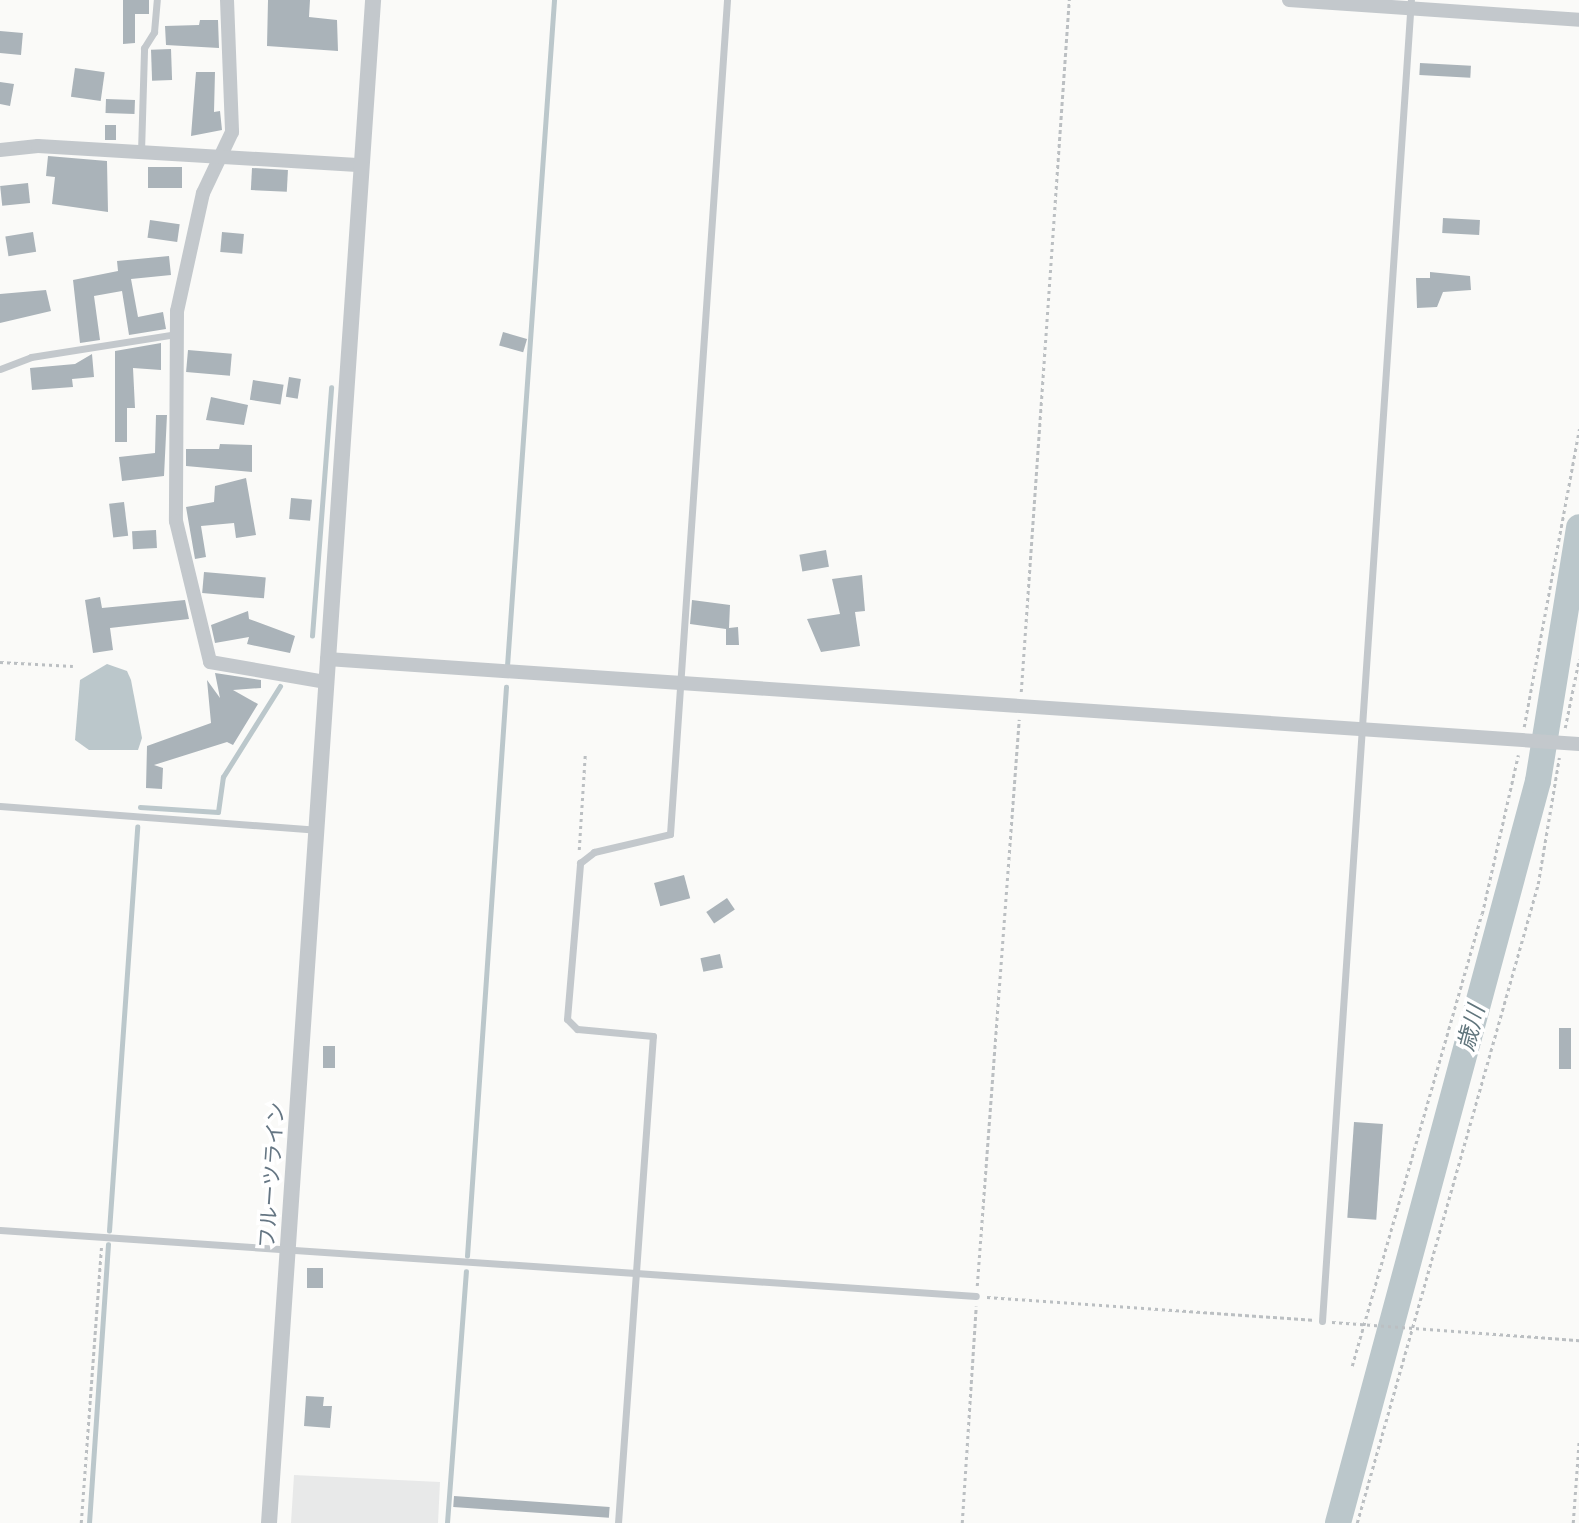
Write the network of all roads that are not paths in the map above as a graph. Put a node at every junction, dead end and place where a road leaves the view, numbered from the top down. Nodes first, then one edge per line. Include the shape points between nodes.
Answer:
1 (157, 0) edge
2 (227, 0) edge
3 (373, 0) edge
4 (727, 0) edge
5 (1289, 0) edge
6 (1411, 4) edge
7 (1579, 20) edge
8 (0, 150) edge
9 (141, 152) junction
10 (221, 158) junction
11 (361, 165) junction
12 (177, 334) junction
13 (0, 369) edge
14 (327, 659) junction
15 (326, 682) junction
16 (681, 688) junction
17 (1361, 732) junction
18 (1579, 744) edge
19 (0, 806) edge
20 (317, 830) junction
21 (0, 1230) edge
22 (286, 1249) junction
23 (636, 1273) junction
24 (976, 1296) road end
25 (1322, 1321) road end
26 (269, 1523) edge
27 (618, 1523) edge

1 - 9 lane via 154,32 144,48
2 - 10 street via 232,132
3 - 11 street, フルーツライン
4 - 16 lane
5 - 6 street
6 - 7 street
6 - 17 lane
8 - 9 street
9 - 10 street
10 - 11 street
10 - 12 street via 200,203
11 - 14 street, フルーツライン
12 - 13 lane via 31,357
12 - 15 street via 176,521 204,656 210,662
14 - 15 street, フルーツライン
14 - 16 street
15 - 20 street, フルーツライン
16 - 17 street
16 - 23 lane via 670,834 584,859 568,1025 653,1036
17 - 18 street
17 - 25 lane
19 - 20 lane
20 - 22 street, フルーツライン
21 - 22 lane
22 - 23 lane
22 - 26 street, フルーツライン
23 - 24 lane
23 - 27 lane

